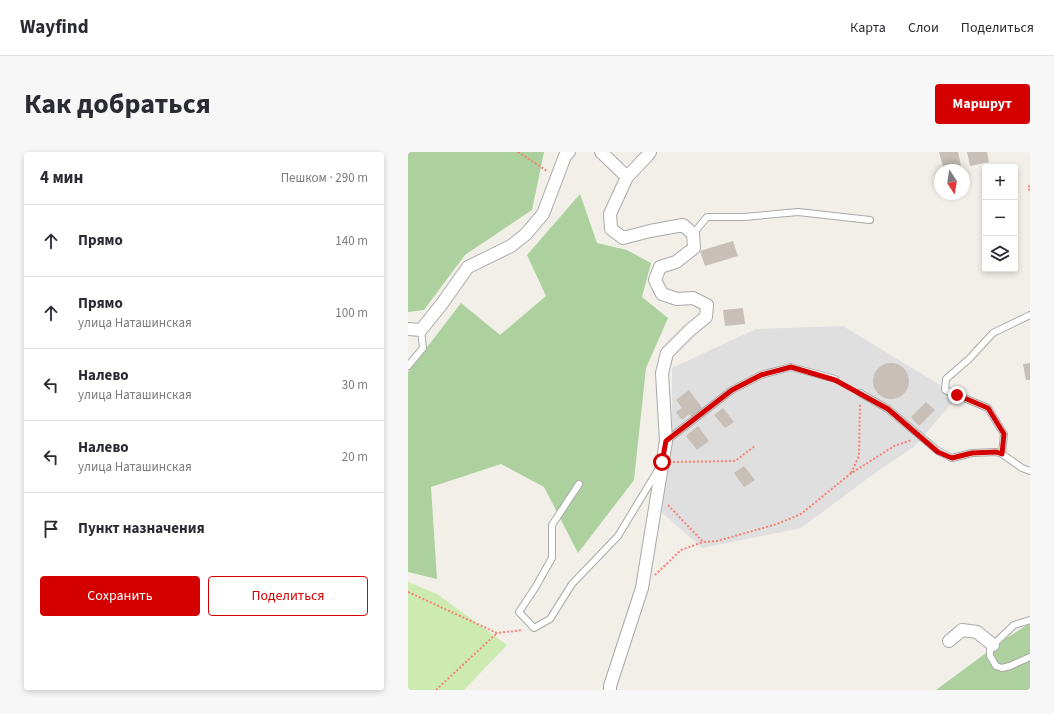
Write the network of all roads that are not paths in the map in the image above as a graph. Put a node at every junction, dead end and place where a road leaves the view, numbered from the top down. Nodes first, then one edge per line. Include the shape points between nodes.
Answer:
1 (569, 152) edge
2 (601, 152) edge
3 (650, 152) edge
4 (627, 177) junction
5 (870, 220) dead end
6 (693, 234) junction
7 (1030, 315) edge
8 (408, 329) edge
9 (421, 330) junction
10 (408, 366) edge
11 (835, 380) road end
12 (860, 393) road end
13 (666, 441) junction
14 (1002, 454) junction
15 (662, 462) junction
16 (1030, 471) edge
17 (579, 484) dead end
18 (1030, 620) edge
19 (948, 641) dead end
20 (993, 645) junction
21 (1030, 658) edge
22 (610, 690) edge

1 - 9 street via 565,156 543,214 526,234 511,246 468,266
2 - 4 street
3 - 4 street
4 - 6 street via 610,214 611,229 622,238 683,225
5 - 6 lane via 798,212 744,217 707,217
6 - 13 street via 694,248 676,262 660,267 655,280 662,294 678,299 693,298 707,305 706,317 667,353 662,373
7 - 14 lane via 993,333 969,359 946,378 945,390 988,408 1004,434
8 - 9 street
9 - 10 lane via 423,348
11 - 13 lane via 791,367 761,375 732,390
12 - 14 lane via 888,409 938,452 952,458 972,453
13 - 15 street
14 - 16 lane
15 - 17 lane via 618,536 572,584 550,619 534,628 519,612 552,558 552,525
15 - 22 street via 642,588
18 - 20 lane via 1014,625
19 - 20 street via 962,630 977,632
20 - 21 lane via 990,656 996,666 1002,668

